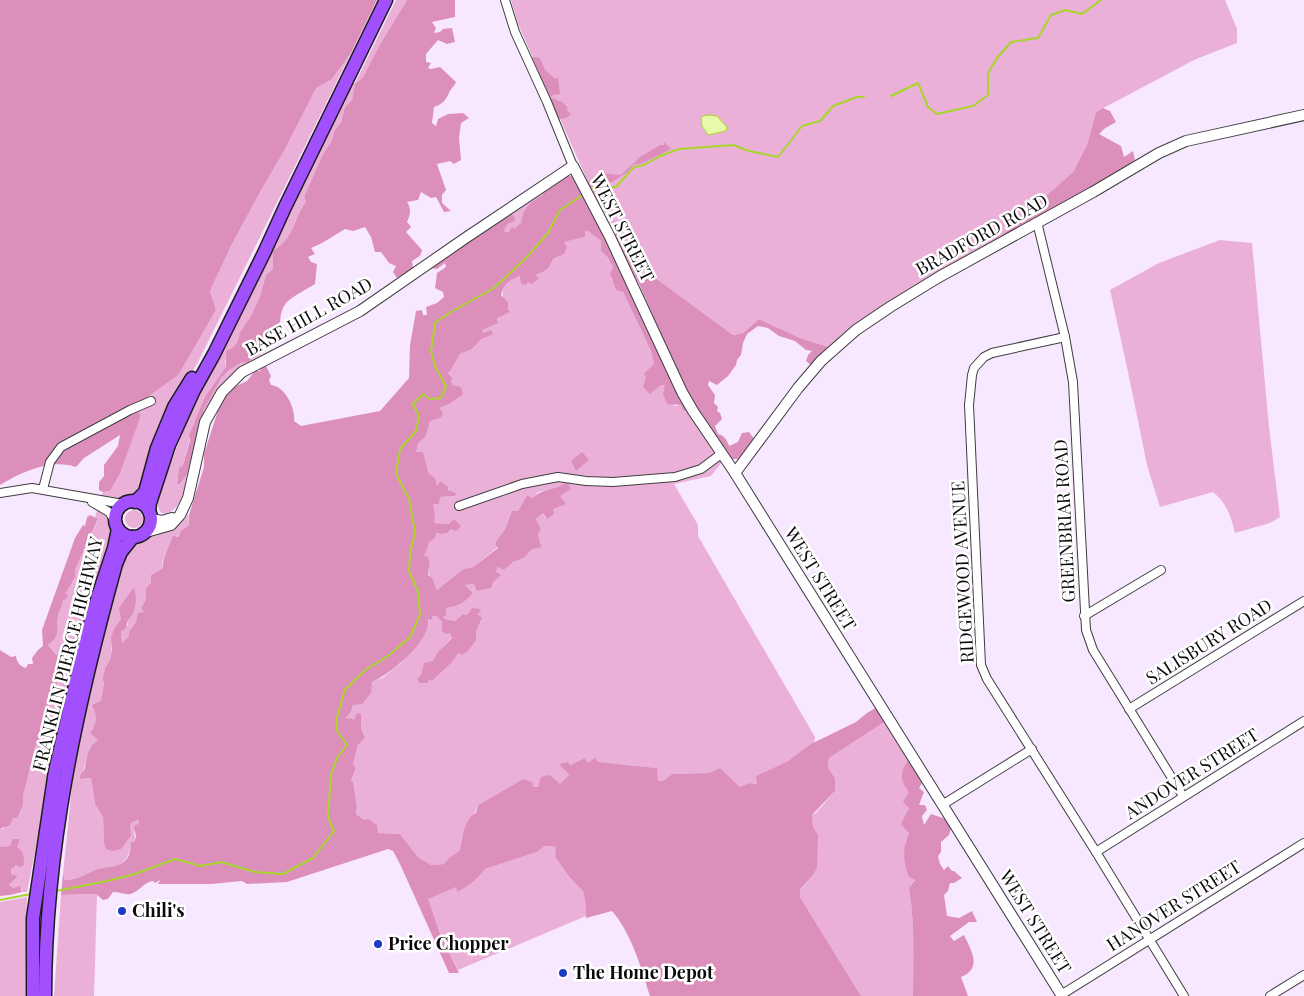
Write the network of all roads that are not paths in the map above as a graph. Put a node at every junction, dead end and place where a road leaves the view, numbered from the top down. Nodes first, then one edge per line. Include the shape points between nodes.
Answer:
1 (386, 0) edge
2 (505, 0) edge
3 (1304, 115) edge
4 (573, 166) junction
5 (285, 207) junction
6 (1037, 222) junction
7 (1065, 337) junction
8 (151, 401) dead end
9 (721, 454) junction
10 (735, 473) junction
11 (43, 489) junction
12 (0, 493) edge
13 (84, 498) junction
14 (129, 503) junction
15 (458, 506) dead end
16 (150, 515) junction
17 (180, 515) junction
18 (116, 525) junction
19 (146, 532) junction
20 (134, 537) junction
21 (1161, 570) dead end
22 (1304, 601) edge
23 (1084, 616) junction
24 (1129, 708) junction
25 (1304, 721) edge
26 (1032, 749) junction
27 (1184, 796) junction
28 (942, 805) junction
29 (1304, 843) edge
30 (1096, 852) junction
31 (1149, 940) junction
32 (1304, 975) edge
33 (46, 994) edge
34 (1062, 995) edge
35 (33, 996) edge
36 (1184, 996) edge
37 (1270, 996) edge

1 - 5 highway
2 - 4 street via 514,32
3 - 6 street, BRADFORD ROAD via 1186,141
4 - 9 street, WEST STREET via 682,392
4 - 17 street, BASE HILL ROAD via 360,311 242,372 222,392 205,422 188,498
5 - 14 highway via 257,251 199,367 174,407 157,448 145,492
5 - 16 highway via 169,446 150,503
6 - 7 street, GREENBRIAR ROAD
6 - 10 street, BRADFORD ROAD via 939,277 856,330 803,381
7 - 23 street, GREENBRIAR ROAD via 1075,399
7 - 26 street, RIDGEWOOD AVENUE via 984,357 974,368 969,393 981,665
8 - 11 street via 61,447 50,462
9 - 10 street, WEST STREET
9 - 15 street via 701,469 676,477 613,482 558,477 522,484
10 - 28 street, WEST STREET
11 - 12 street
11 - 13 street
13 - 14 street
13 - 18 street via 109,512
14 - 16 highway via 144,505
14 - 18 highway via 118,510
16 - 17 street via 162,520
16 - 19 highway via 150,526
17 - 19 street via 171,524
18 - 20 highway via 126,536
18 - 35 highway, FRANKLIN PIERCE HIGHWAY via 114,548 86,638 55,771 33,918
19 - 20 highway
20 - 33 highway, FRANKLIN PIERCE HIGHWAY via 116,564 93,646 67,768 48,916
21 - 23 street
22 - 24 street, SALISBURY ROAD
23 - 24 street, GREENBRIAR ROAD via 1093,650
24 - 27 street, GREENBRIAR ROAD
25 - 27 street, ANDOVER STREET
26 - 28 street
26 - 30 street, RIDGEWOOD AVENUE
27 - 30 street, ANDOVER STREET
28 - 34 street, WEST STREET
29 - 31 street, HANOVER STREET
30 - 31 street, RIDGEWOOD AVENUE
31 - 34 street, HANOVER STREET
31 - 36 street, RIDGEWOOD AVENUE
32 - 37 street

